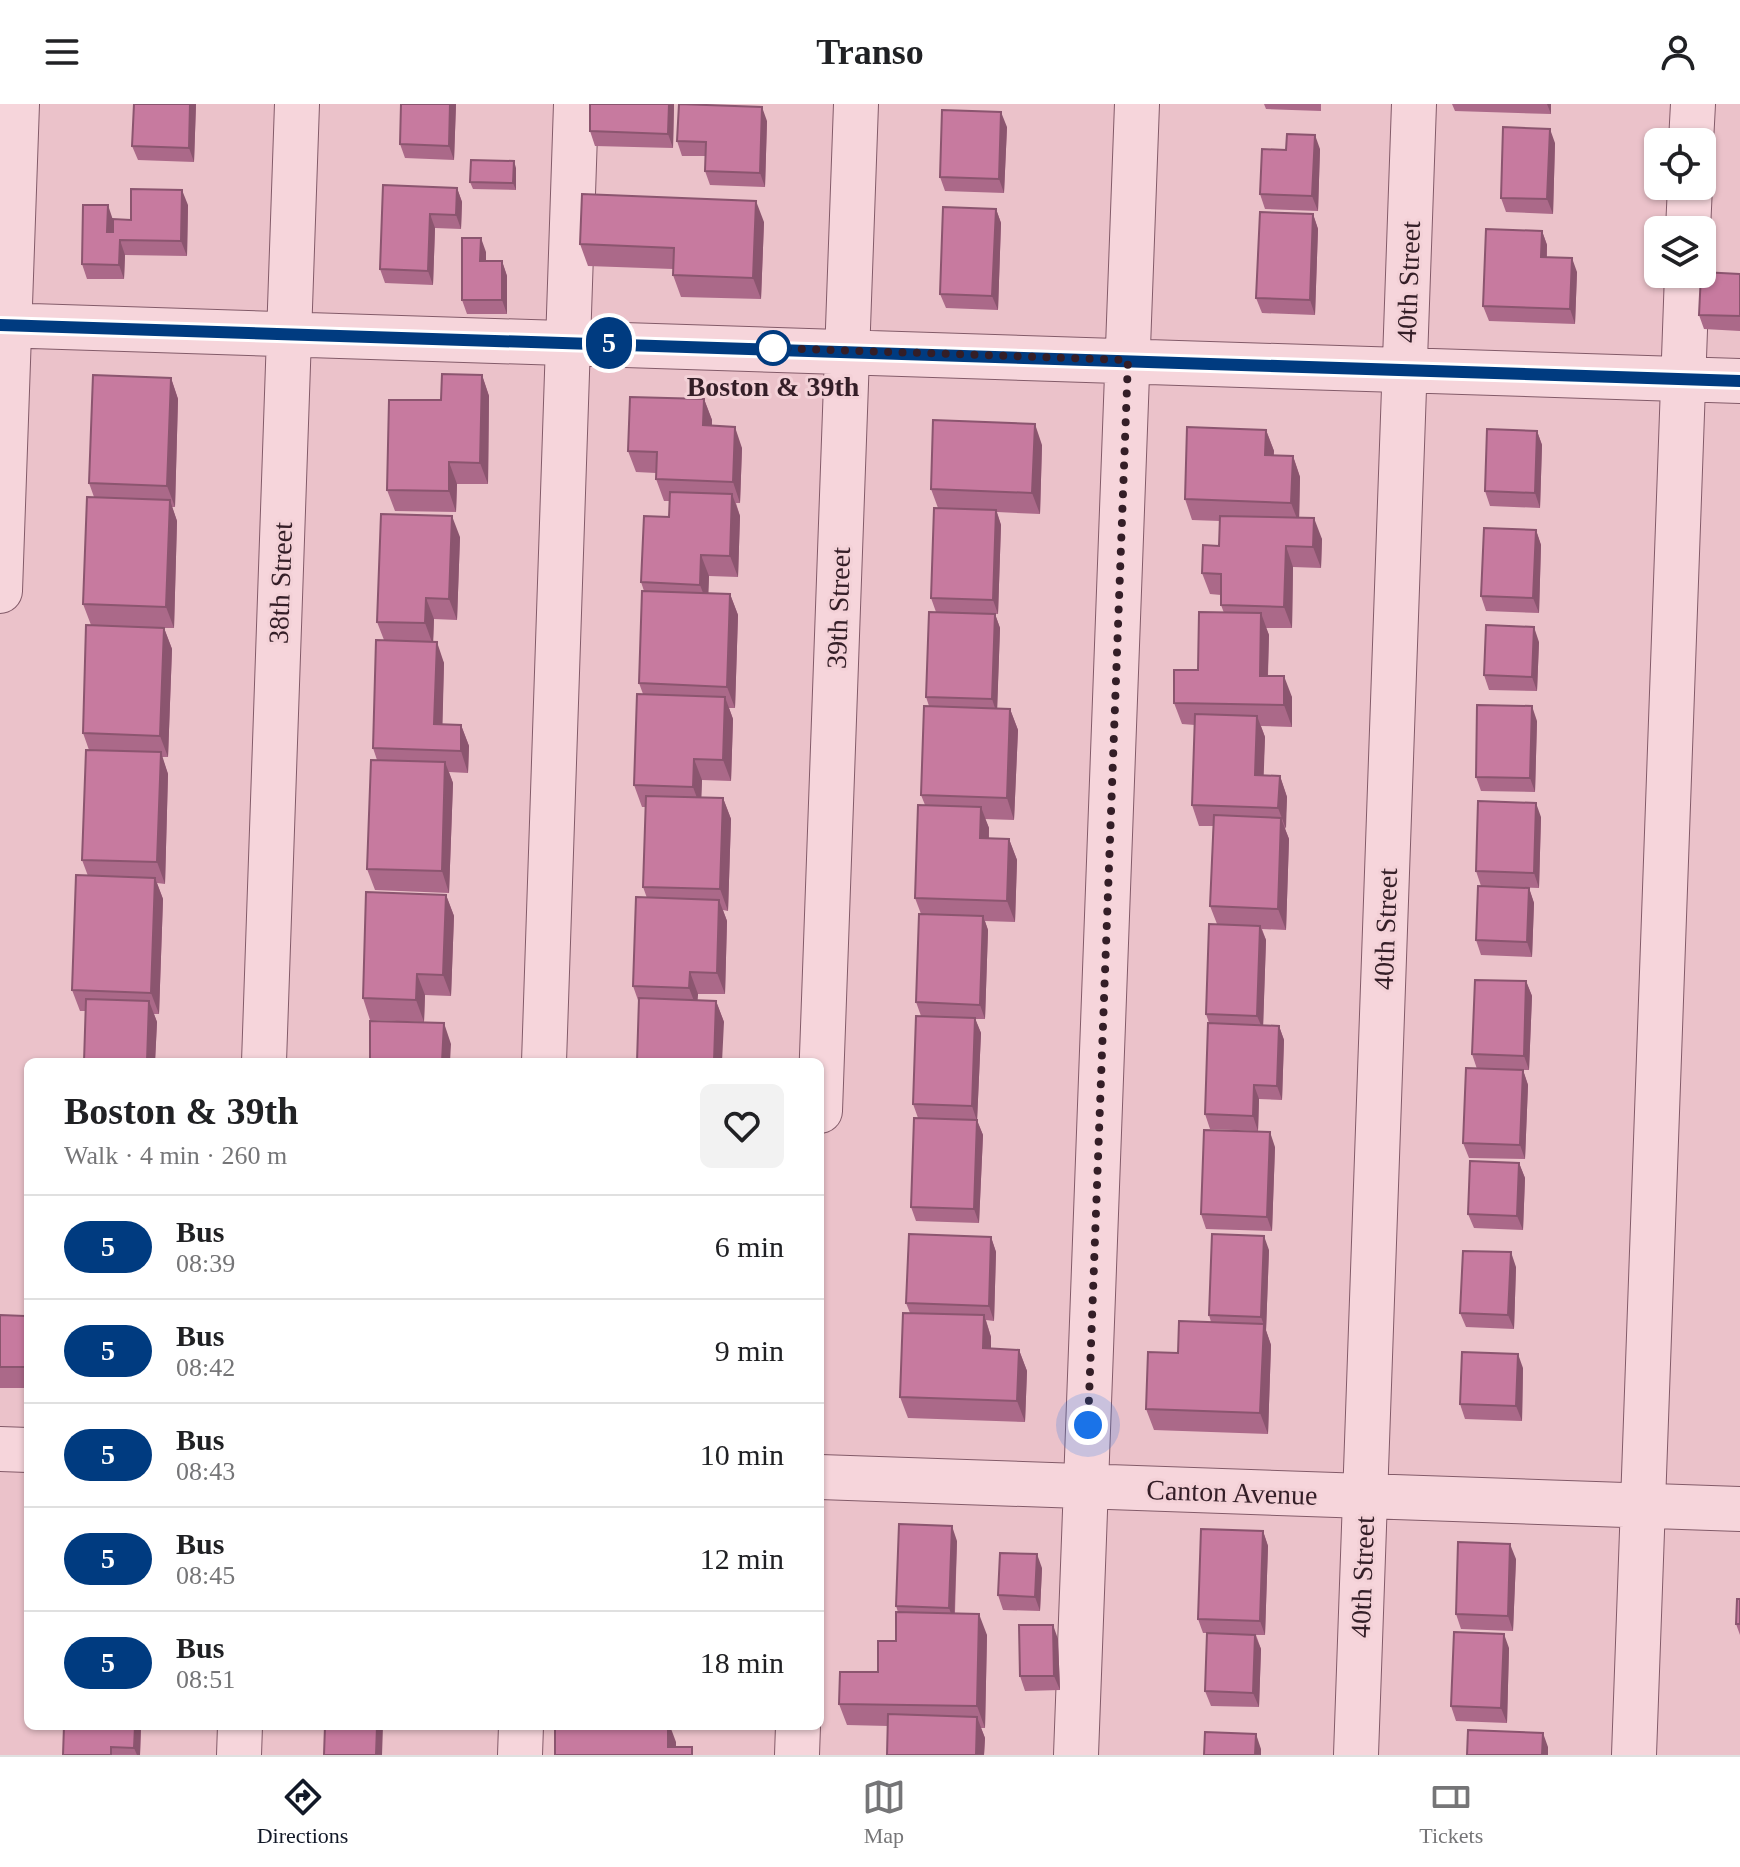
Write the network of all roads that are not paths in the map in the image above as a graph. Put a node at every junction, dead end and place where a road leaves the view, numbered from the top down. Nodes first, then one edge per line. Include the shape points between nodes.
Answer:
1 (17, 104) edge
2 (297, 104) edge
3 (576, 104) edge
4 (856, 104) edge
5 (1137, 104) edge
6 (1414, 104) edge
7 (1693, 104) edge
8 (1692, 128) edge
9 (1687, 288) edge
10 (5, 325) edge
11 (289, 333) junction
12 (568, 342) junction
13 (847, 350) junction
14 (1128, 360) junction
15 (1405, 368) junction
16 (1684, 379) junction
17 (1740, 381) edge
18 (0, 591) edge
19 (264, 1058) edge
20 (544, 1058) edge
21 (822, 1058) edge
22 (0, 1449) edge
23 (24, 1450) edge
24 (824, 1477) edge
25 (1085, 1487) junction
26 (1365, 1497) junction
27 (1642, 1507) junction
28 (1740, 1509) edge
29 (240, 1730) edge
30 (521, 1730) edge
31 (798, 1730) edge
32 (239, 1755) edge
33 (520, 1755) edge
34 (797, 1755) edge
35 (1076, 1755) edge
36 (1356, 1755) edge
37 (1634, 1755) edge

1 - 10 street
2 - 11 street, 38th Street
3 - 12 street
4 - 13 street, 39th Street
5 - 14 street
6 - 15 street, 40th Street
7 - 8 street
9 - 16 street
10 - 11 street
10 - 18 street
11 - 12 street
11 - 19 street, 38th Street
12 - 13 street
12 - 20 street
13 - 14 street
13 - 21 street, 39th Street
14 - 15 street
14 - 25 street
15 - 16 street
15 - 26 street, 40th Street
16 - 17 street
16 - 27 street
22 - 23 street
24 - 25 street, Canton Avenue
25 - 26 street, Canton Avenue
25 - 35 street
26 - 27 street, Canton Avenue
26 - 36 street, 40th Street
27 - 28 street, Canton Avenue
27 - 37 street
29 - 32 street
30 - 33 street
31 - 34 street

